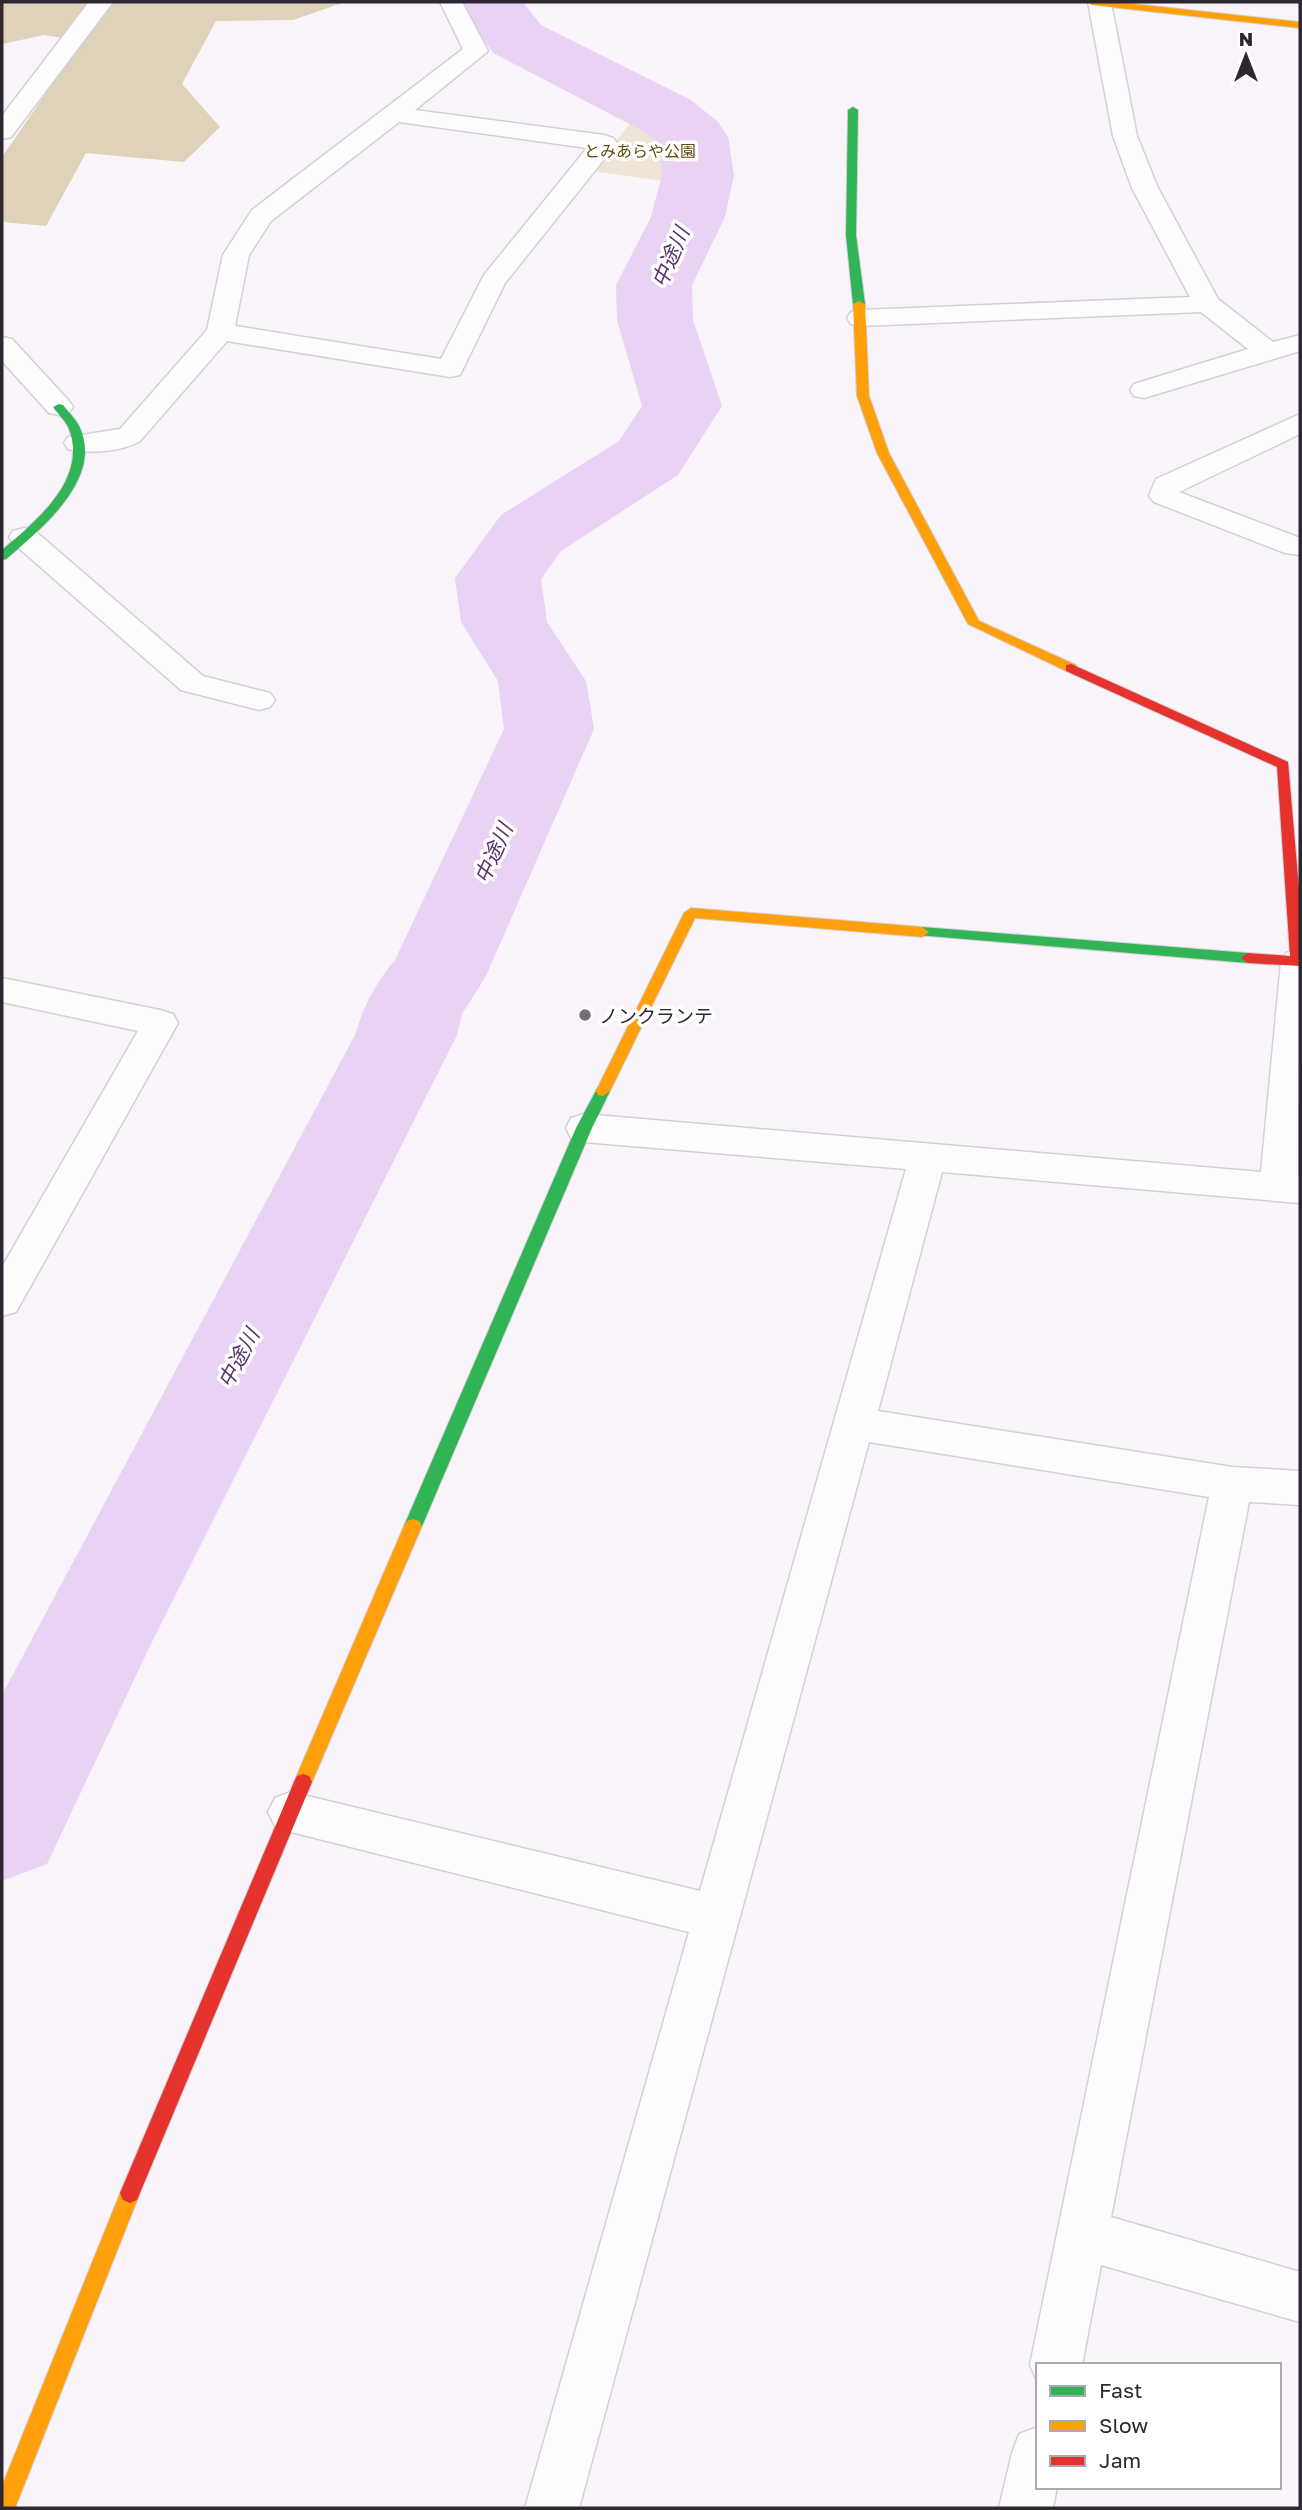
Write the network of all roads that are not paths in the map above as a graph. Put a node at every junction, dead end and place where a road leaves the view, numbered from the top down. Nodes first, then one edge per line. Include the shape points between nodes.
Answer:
1 (101, 2) edge
2 (451, 2) edge
3 (1092, 2) edge
4 (1099, 3) edge
5 (1300, 25) edge
6 (853, 110) dead end
7 (393, 114) junction
8 (2, 132) edge
9 (1207, 304) junction
10 (861, 318) junction
11 (220, 332) junction
12 (1300, 343) edge
13 (2, 345) edge
14 (1268, 352) junction
15 (1144, 390) dead end
16 (59, 407) joint
17 (1300, 424) edge
18 (78, 443) junction
19 (13, 547) edge
20 (1296, 547) dead end
21 (259, 700) dead end
22 (1293, 817) edge
23 (1298, 962) junction
24 (2, 990) edge
25 (584, 1128) junction
26 (928, 1157) junction
27 (1289, 1188) edge
28 (2, 1301) edge
29 (853, 1423) junction
30 (1232, 1484) junction
31 (1300, 1488) edge
32 (290, 1812) junction
33 (717, 1917) junction
34 (1083, 2234) junction
35 (1300, 2297) edge
36 (1056, 2363) edge
37 (1036, 2463) edge
38 (4, 2508) edge
39 (552, 2508) edge
40 (1027, 2508) edge

1 - 8 street
2 - 7 street via 476,51
3 - 4 street
4 - 5 street
4 - 9 street via 1125,136 1145,188
6 - 10 street via 851,234
7 - 11 street via 261,216 236,255
7 - 11 street via 604,144 493,281 450,369
9 - 10 street
9 - 14 street
10 - 22 street via 863,396 883,453 974,624 1283,765
11 - 18 street via 131,435
12 - 14 street
13 - 16 street
14 - 15 street
16 - 18 street via 73,425
17 - 20 street via 1166,485 1164,496
18 - 19 street via 78,467 70,487
19 - 21 street via 191,682
22 - 23 street
23 - 25 street via 691,913
23 - 27 street
24 - 28 street via 160,1023
25 - 26 street
25 - 32 street
26 - 27 street
26 - 29 street
29 - 30 street
29 - 33 street
30 - 31 street
30 - 34 street
32 - 33 street
32 - 38 street via 154,2132
33 - 39 street
34 - 35 street
34 - 36 street
37 - 40 street

